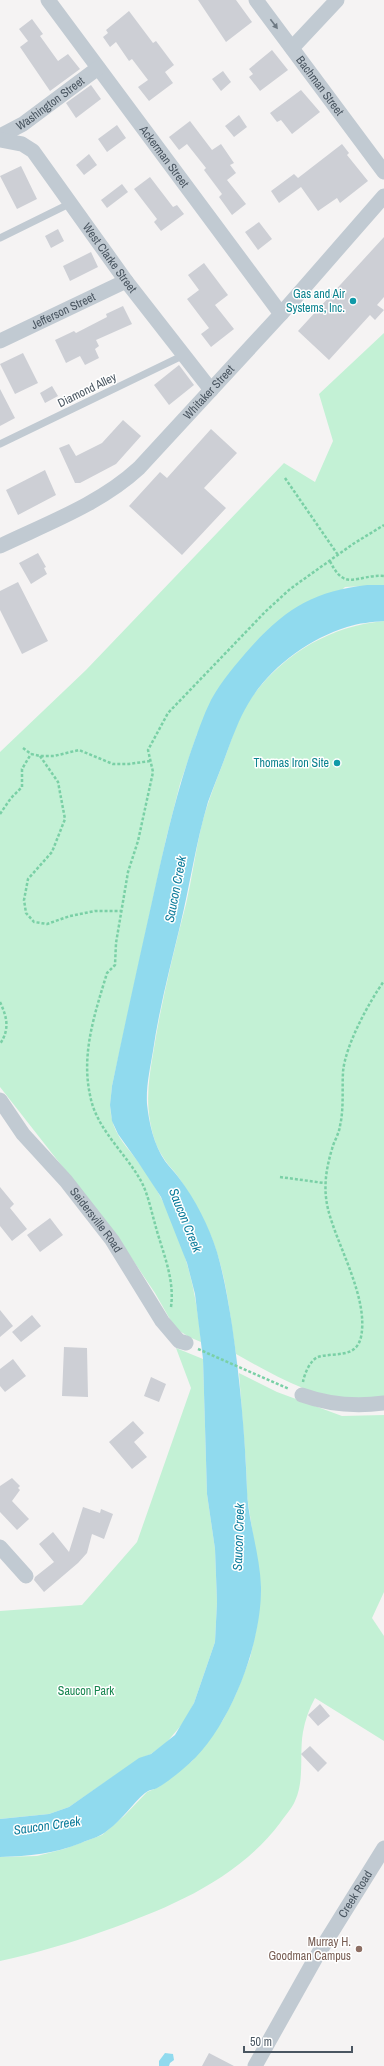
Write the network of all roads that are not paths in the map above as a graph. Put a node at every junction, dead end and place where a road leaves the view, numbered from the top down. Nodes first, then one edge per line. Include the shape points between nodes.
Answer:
1 (48, 0) edge
2 (256, 0) edge
3 (337, 0) edge
4 (292, 48) junction
5 (98, 68) junction
6 (0, 136) edge
7 (0, 140) edge
8 (384, 172) edge
9 (384, 196) edge
10 (71, 203) junction
11 (0, 238) edge
12 (126, 281) junction
13 (281, 314) junction
14 (0, 341) edge
15 (184, 355) junction
16 (211, 390) junction
17 (0, 444) edge
18 (0, 546) edge
19 (0, 1100) edge
20 (186, 1343) road end
21 (302, 1395) road end
22 (384, 1403) edge
23 (0, 1547) edge
24 (26, 1576) dead end
25 (384, 1848) edge
26 (255, 2066) edge

1 - 5 street, Ackerman Street
2 -> 4 street, Bachman Street
3 - 4 street
4 - 8 street, Bachman Street
5 - 6 street, Washington Street via 23,124
5 - 13 street, Ackerman Street
7 - 10 street, West Clarke Street via 22,144 33,151
9 - 13 street, Whitaker Street
10 - 11 lane
10 - 12 street, West Clarke Street
12 - 14 street, Jefferson Street
12 - 15 street, West Clarke Street
13 - 16 street, Whitaker Street
15 - 16 street, West Clarke Street
15 - 17 lane, Diamond Alley
16 - 18 street, Whitaker Street via 121,484 104,495
19 - 20 street, Seidersville Road via 23,1134 66,1181 112,1240 162,1321 179,1341
21 - 22 street via 320,1402 339,1405
23 - 24 street
25 - 26 street, Creek Road via 315,1959

